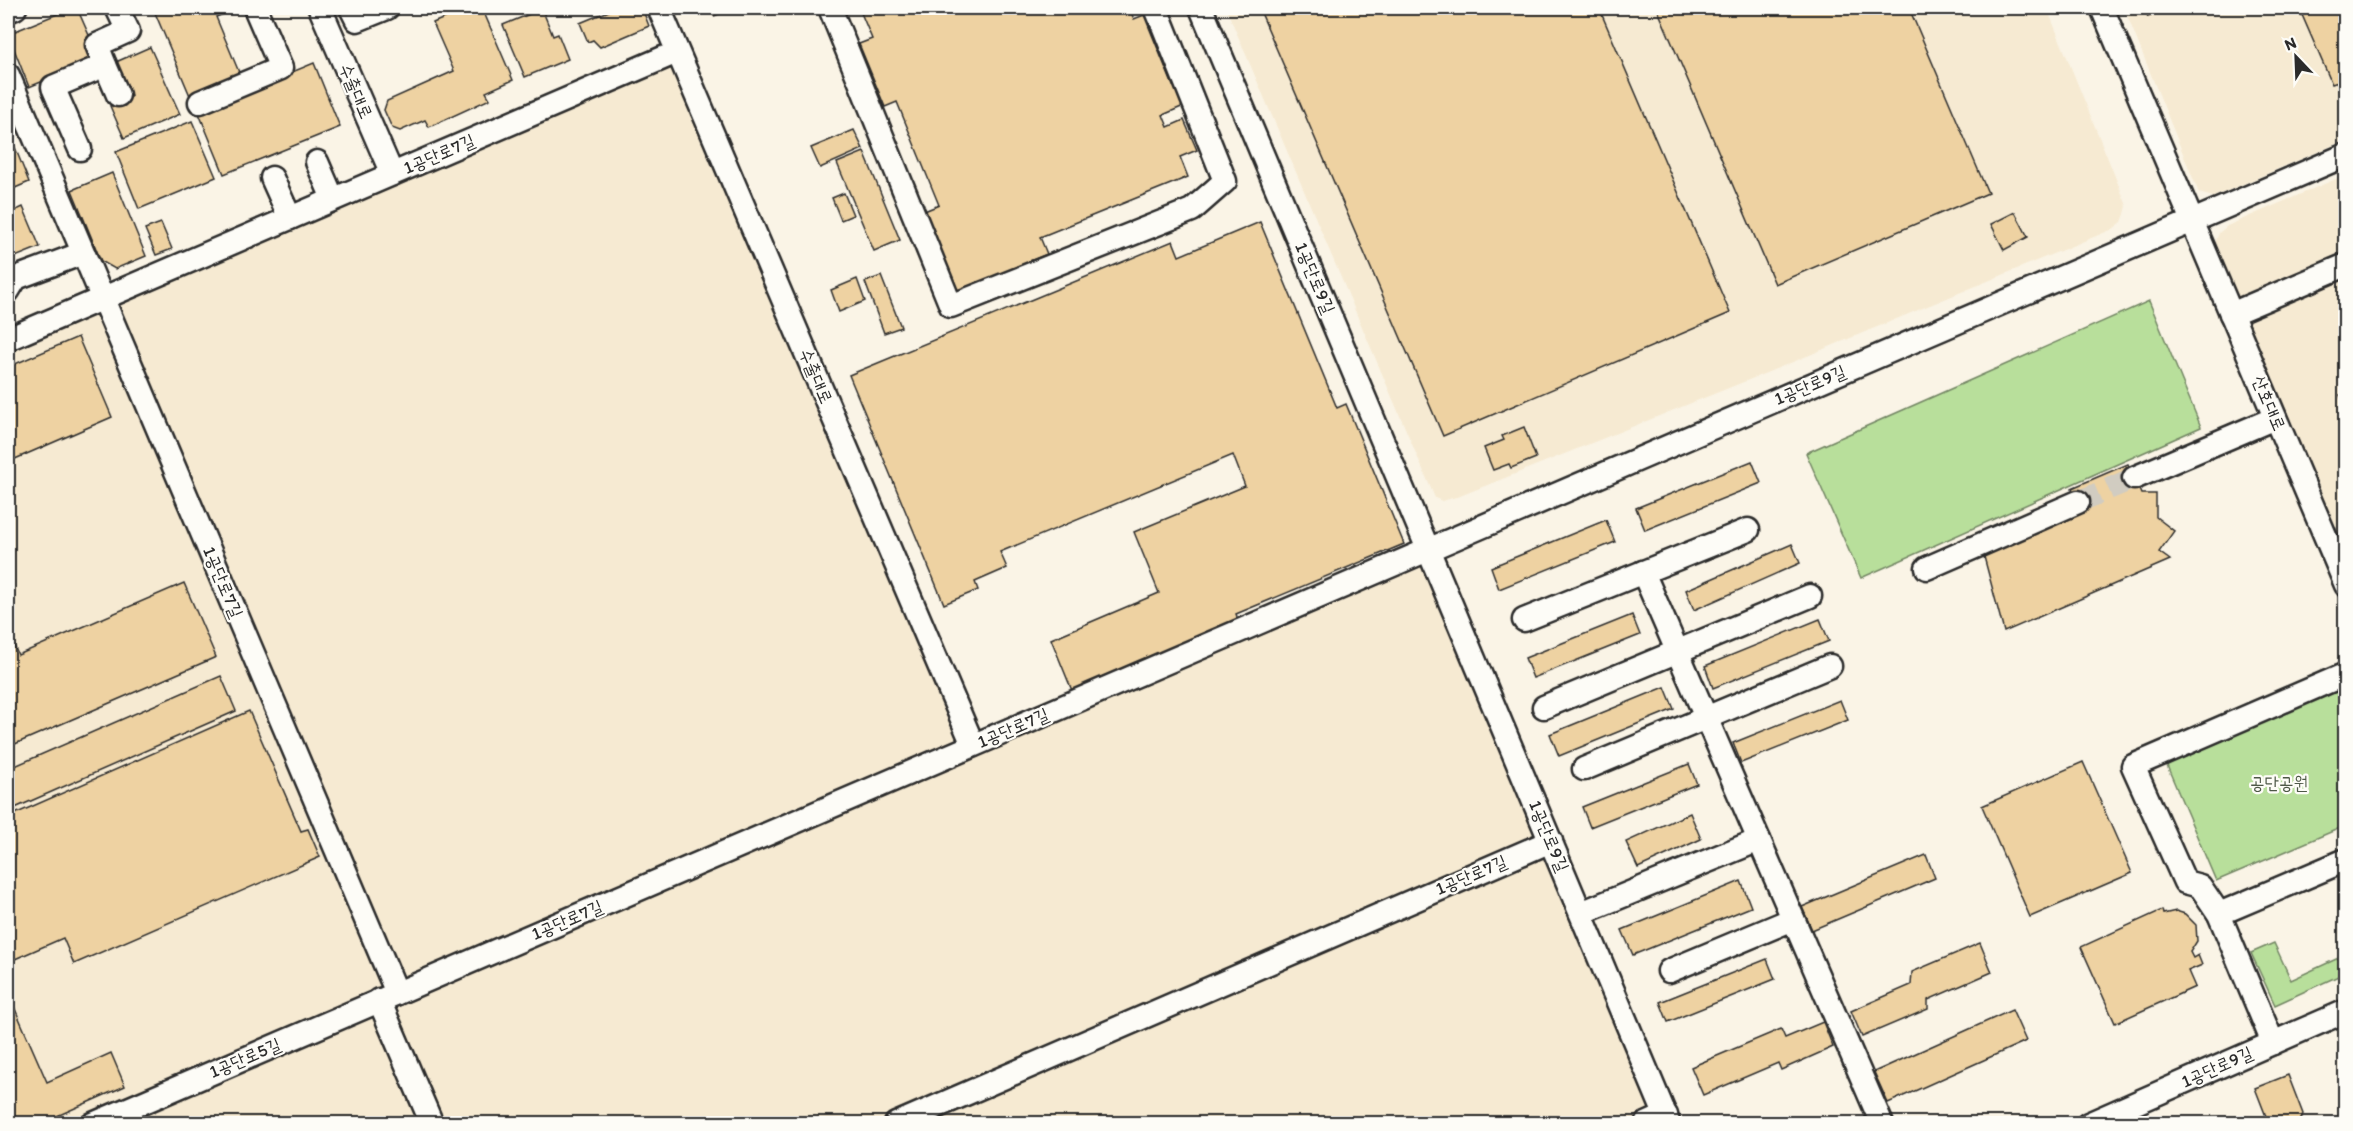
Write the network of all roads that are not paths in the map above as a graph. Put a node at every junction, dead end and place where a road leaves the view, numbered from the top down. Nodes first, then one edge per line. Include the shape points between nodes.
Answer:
1 (15, 8) edge
2 (117, 8) edge
3 (255, 8) edge
4 (320, 8) edge
5 (351, 8) edge
6 (387, 8) edge
7 (659, 8) edge
8 (830, 8) edge
9 (1156, 8) edge
10 (1201, 8) edge
11 (2102, 8) edge
12 (8, 11) edge
13 (677, 52) junction
14 (105, 65) junction
15 (8, 75) edge
16 (118, 95) dead end
17 (200, 102) dead end
18 (80, 149) dead end
19 (2346, 155) edge
20 (317, 162) dead end
21 (392, 174) junction
22 (272, 177) dead end
23 (333, 199) junction
24 (290, 218) junction
25 (2192, 221) junction
26 (83, 253) junction
27 (2346, 265) edge
28 (8, 291) edge
29 (102, 299) junction
30 (2231, 314) junction
31 (8, 339) edge
32 (2275, 418) junction
33 (2134, 478) tunnel mouth
34 (2078, 502) tunnel mouth
35 (1748, 530) dead end
36 (1428, 549) junction
37 (1927, 568) dead end
38 (1643, 572) junction
39 (2346, 585) edge
40 (1810, 596) dead end
41 (1524, 620) dead end
42 (1677, 651) junction
43 (1830, 666) dead end
44 (2346, 674) edge
45 (1544, 707) dead end
46 (1706, 718) junction
47 (973, 745) junction
48 (1584, 769) dead end
49 (1759, 840) junction
50 (1551, 841) junction
51 (2346, 860) edge
52 (1581, 913) junction
53 (2219, 914) junction
54 (1793, 919) junction
55 (1669, 971) dead end
56 (388, 996) junction
57 (2344, 1015) edge
58 (2273, 1043) junction
59 (1660, 1121) edge
60 (93, 1124) edge
61 (432, 1124) edge
62 (896, 1124) edge
63 (1882, 1124) edge
64 (2088, 1124) edge

1 - 12 street
2 - 14 street via 128,32 97,45
3 - 17 street via 281,68
4 - 21 street, 수출대로
5 - 6 street via 357,20
7 - 13 street, 수출대로
8 - 9 street via 951,306 1192,210 1226,181
10 - 36 street, 1공단로9길
11 - 25 street, 산호대로
13 - 21 street, 1공단로7길
13 - 47 street, 수출대로
14 - 16 street
14 - 18 street via 53,87
15 - 26 street, 1공단로7길
19 - 25 street
20 - 23 street
21 - 23 street, 1공단로7길
22 - 24 street
23 - 24 street, 1공단로7길
24 - 29 street, 1공단로7길
25 - 30 street, 산호대로
25 - 36 street, 1공단로9길
26 - 28 street via 16,278
26 - 29 street, 1공단로7길
27 - 30 street
29 - 31 street
29 - 56 street, 1공단로7길
30 - 32 street, 산호대로
32 - 33 street
32 - 39 street, 산호대로
34 - 37 street
35 - 38 street
36 - 47 street, 1공단로7길
36 - 50 street, 1공단로9길
38 - 41 street
38 - 42 street
40 - 42 street
42 - 45 street
42 - 46 street
43 - 46 street
44 - 53 street via 2133,766 2185,882 2200,886
46 - 48 street
46 - 49 street
47 - 56 street, 1공단로7길
49 - 52 street
49 - 54 street
50 - 52 street, 1공단로9길
50 - 62 street, 1공단로7길
51 - 53 street
52 - 59 street, 1공단로9길
53 - 58 street
54 - 55 street
54 - 63 street
56 - 60 street, 1공단로5길
56 - 61 street, 1공단로7길
57 - 58 street, 1공단로9길
58 - 64 street, 1공단로9길

